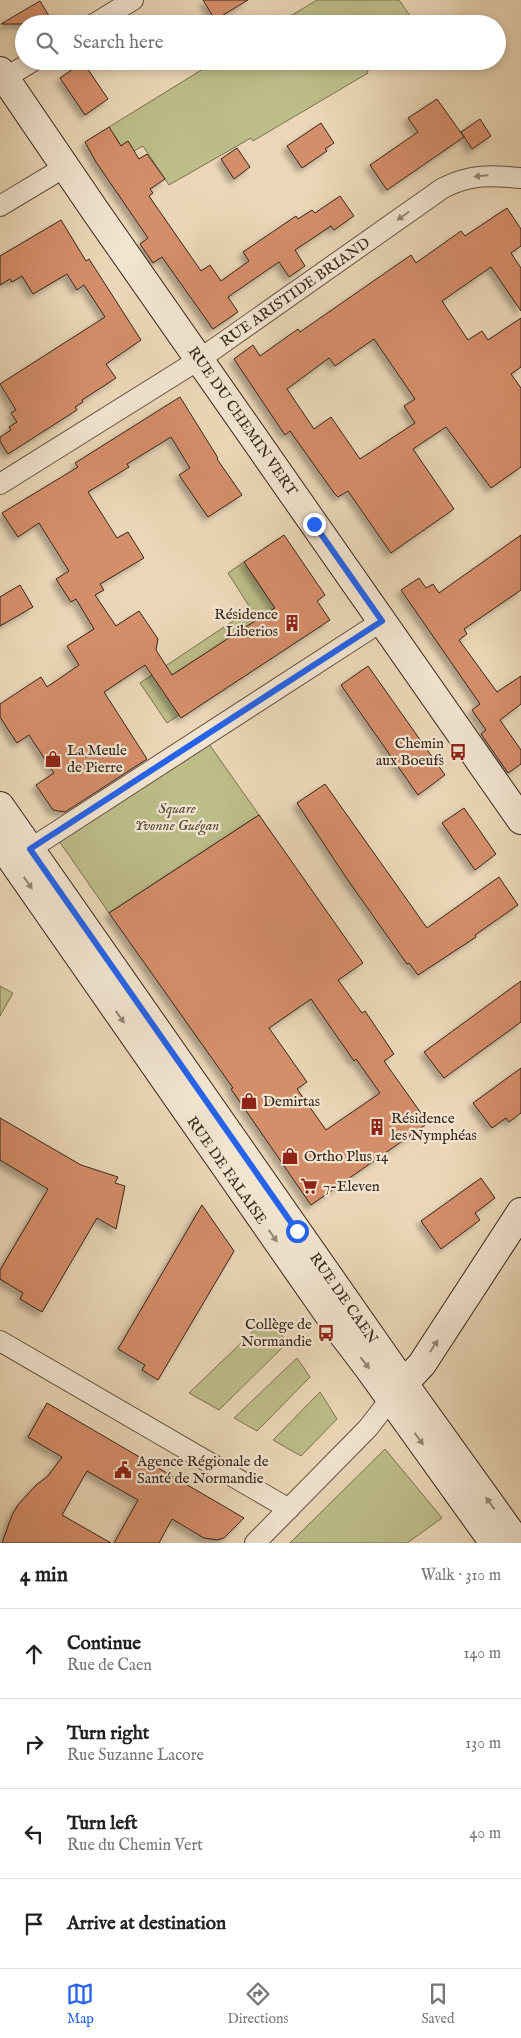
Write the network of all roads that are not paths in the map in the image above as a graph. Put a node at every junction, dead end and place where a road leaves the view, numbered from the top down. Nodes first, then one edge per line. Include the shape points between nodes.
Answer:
1 (133, 0) edge
2 (109, 15) edge
3 (15, 69) edge
4 (2, 75) edge
5 (65, 167) junction
6 (521, 178) edge
7 (0, 206) edge
8 (200, 359) junction
9 (0, 484) edge
10 (382, 621) junction
11 (0, 806) edge
12 (521, 820) edge
13 (0, 843) edge
14 (30, 849) junction
15 (521, 1212) edge
16 (0, 1340) edge
17 (397, 1392) junction
18 (289, 1508) junction
19 (256, 1543) edge
20 (494, 1543) edge
21 (518, 1543) edge

1 - 2 street
3 - 4 street
4 - 5 main road, RUE DU CHEMIN VERT
5 - 7 street
5 - 8 main road, RUE DU CHEMIN VERT
6 -> 8 street, RUE ARISTIDE BRIAND via 475,176 443,188
8 - 9 street, RUE ARISTIDE BRIAND
8 - 10 main road, RUE DU CHEMIN VERT
10 - 12 main road, RUE DU CHEMIN VERT
10 - 14 street
11 - 14 main road, RUE DE CAEN
13 -> 17 main road, RUE DE FALAISE via 301,1277
14 - 17 main road, RUE DE CAEN
17 -> 15 main road via 422,1364
16 - 18 street
17 - 18 street via 368,1428
17 -> 20 main road, RUE DE FALAISE
21 -> 17 main road, RUE DE CAEN
18 - 19 street

